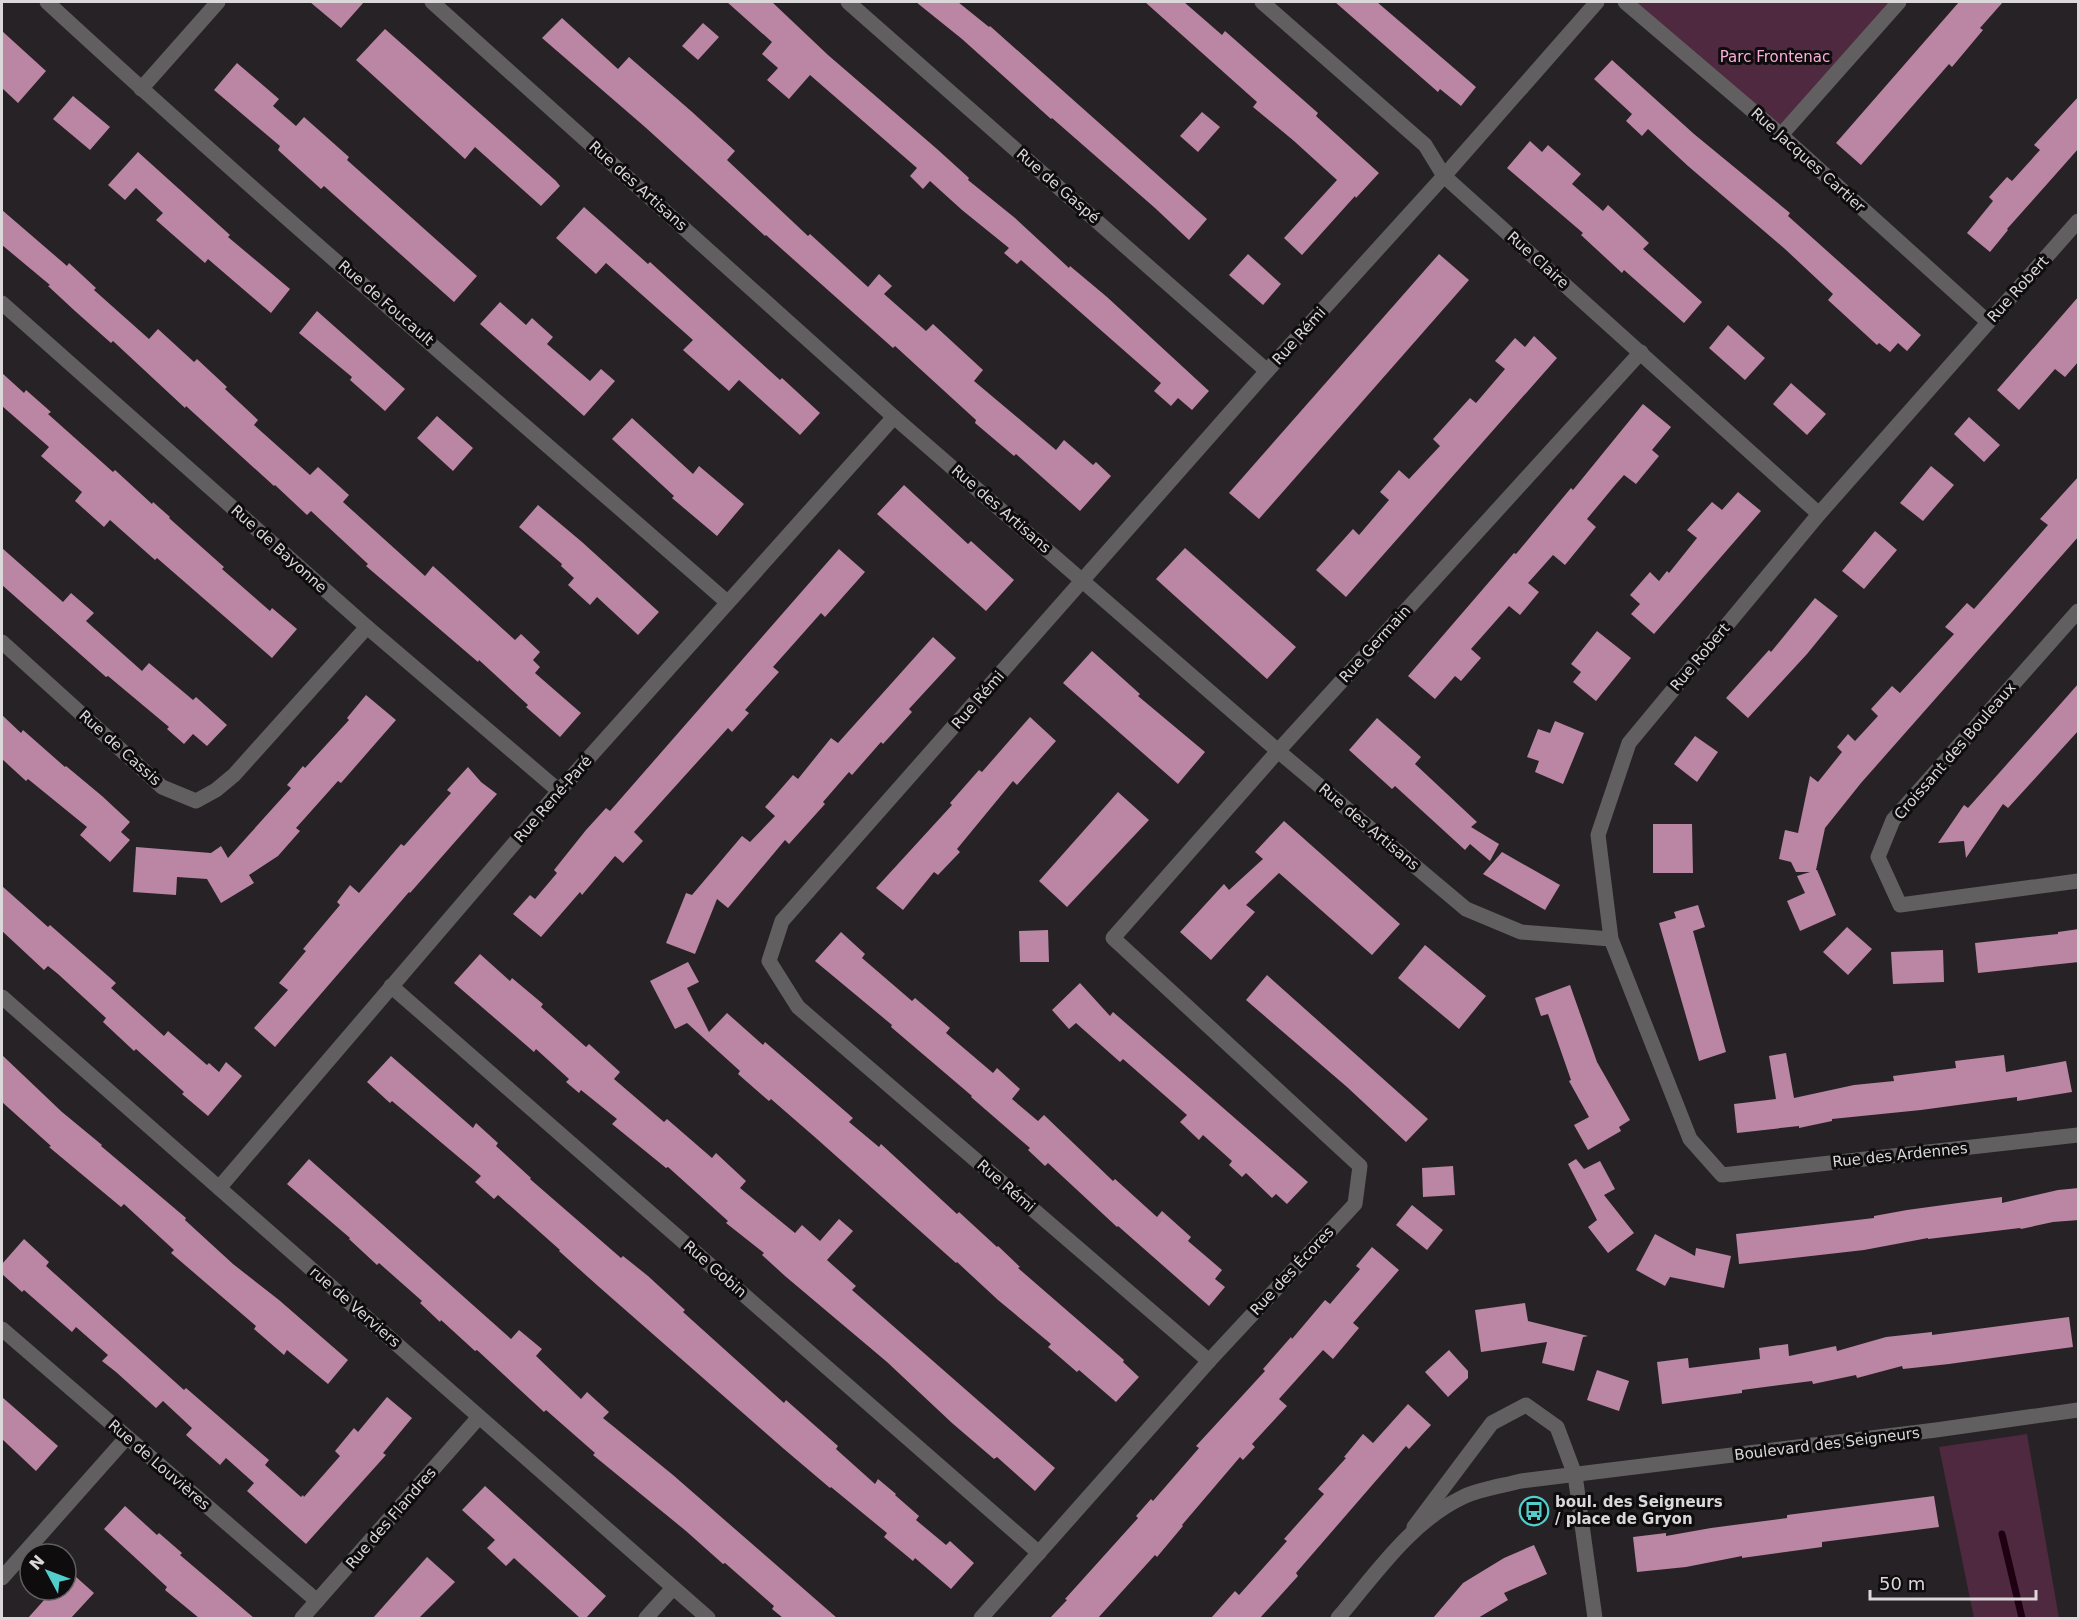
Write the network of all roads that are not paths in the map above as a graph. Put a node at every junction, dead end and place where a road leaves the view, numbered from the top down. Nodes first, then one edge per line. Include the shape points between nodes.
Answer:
1 (47, 2) edge
2 (218, 2) edge
3 (432, 2) edge
4 (848, 2) edge
5 (1262, 2) edge
6 (1597, 2) edge
7 (1625, 2) edge
8 (1899, 2) edge
9 (141, 89) junction
10 (1781, 135) junction
11 (1444, 176) junction
12 (2079, 221) edge
13 (2, 303) edge
14 (1988, 322) junction
15 (1641, 352) junction
16 (1267, 371) junction
17 (894, 417) junction
18 (1819, 514) junction
19 (1083, 580) junction
20 (727, 602) junction
21 (2079, 611) edge
22 (367, 627) junction
23 (2, 642) edge
24 (1278, 751) junction
25 (559, 792) junction
26 (2079, 881) edge
27 (1113, 938) joint
28 (1611, 939) junction
29 (391, 986) junction
30 (2, 997) edge
31 (2079, 1135) edge
32 (1722, 1175) joint
33 (219, 1188) junction
34 (2, 1329) edge
35 (1209, 1361) junction
36 (2079, 1410) edge
37 (479, 1417) junction
38 (128, 1437) junction
39 (1575, 1475) junction
40 (1400, 1546) junction
41 (1040, 1553) junction
42 (2, 1578) edge
43 (673, 1588) junction
44 (317, 1601) junction
45 (302, 1618) edge
46 (646, 1618) edge
47 (708, 1618) edge
48 (981, 1618) edge
49 (1338, 1618) edge
50 (1595, 1618) edge

1 - 9 street, Rue de Foucault
2 - 9 street
3 - 17 street, Rue des Artisans
4 - 16 street, Rue de Gaspé
5 - 11 street, Rue Claire via 1425,146
6 - 11 street, Rue Rémi
7 - 10 street, Rue Jacques Cartier
8 - 10 street
9 - 20 street, Rue de Foucault
10 - 14 street, Rue Jacques Cartier
11 - 15 street, Rue Claire
11 - 16 street, Rue Rémi
12 - 14 street, Rue Robert
13 - 22 street, Rue de Bayonne
14 - 18 street, Rue Robert
15 - 18 street, Rue Claire
15 - 24 street, Rue Germain
16 - 19 street, Rue Rémi
17 - 19 street, Rue des Artisans
17 - 20 street, Rue René-Paré
18 - 28 street, Rue Robert via 1629,743 1598,835
19 - 24 street, Rue des Artisans
19 - 35 street, Rue Rémi via 782,921 769,962 798,1007
20 - 25 street, Rue René-Paré
21 - 26 street, Croissant des Bouleaux via 1893,820 1878,856 1900,905
22 - 23 street, Rue de Cassis via 234,775 196,801 162,787
22 - 25 street, Rue de Bayonne
24 - 27 street, Rue Germain
24 - 28 street, Rue des Artisans via 1466,909 1521,932
25 - 29 street, Rue René-Paré
27 - 35 street, Rue des Écores via 1360,1166 1355,1204
28 - 32 street, Rue Robert via 1690,1139
29 - 33 street, Rue René-Paré
29 - 41 street, Rue Gobin
30 - 33 street, rue de Verviers
31 - 32 street, Rue des Ardennes
33 - 37 street, rue de Verviers
34 - 38 street, Rue de Louvières
35 - 41 street, Rue des Écores
36 - 39 street, Boulevard des Seigneurs
37 - 43 street, rue de Verviers
37 - 44 street, Rue des Flandres
38 - 42 street
38 - 44 street, Rue de Louvières
39 - 40 street, Boulevard des Seigneurs via 1521,1481 1465,1496 1433,1514
39 - 40 street, Boulevard des Seigneurs via 1557,1427 1526,1405 1492,1424
39 - 50 street
40 - 49 street, Boulevard des Seigneurs
41 - 48 street, Rue des Écores
43 - 46 street
43 - 47 street, rue de Verviers
44 - 45 street, Rue des Flandres

